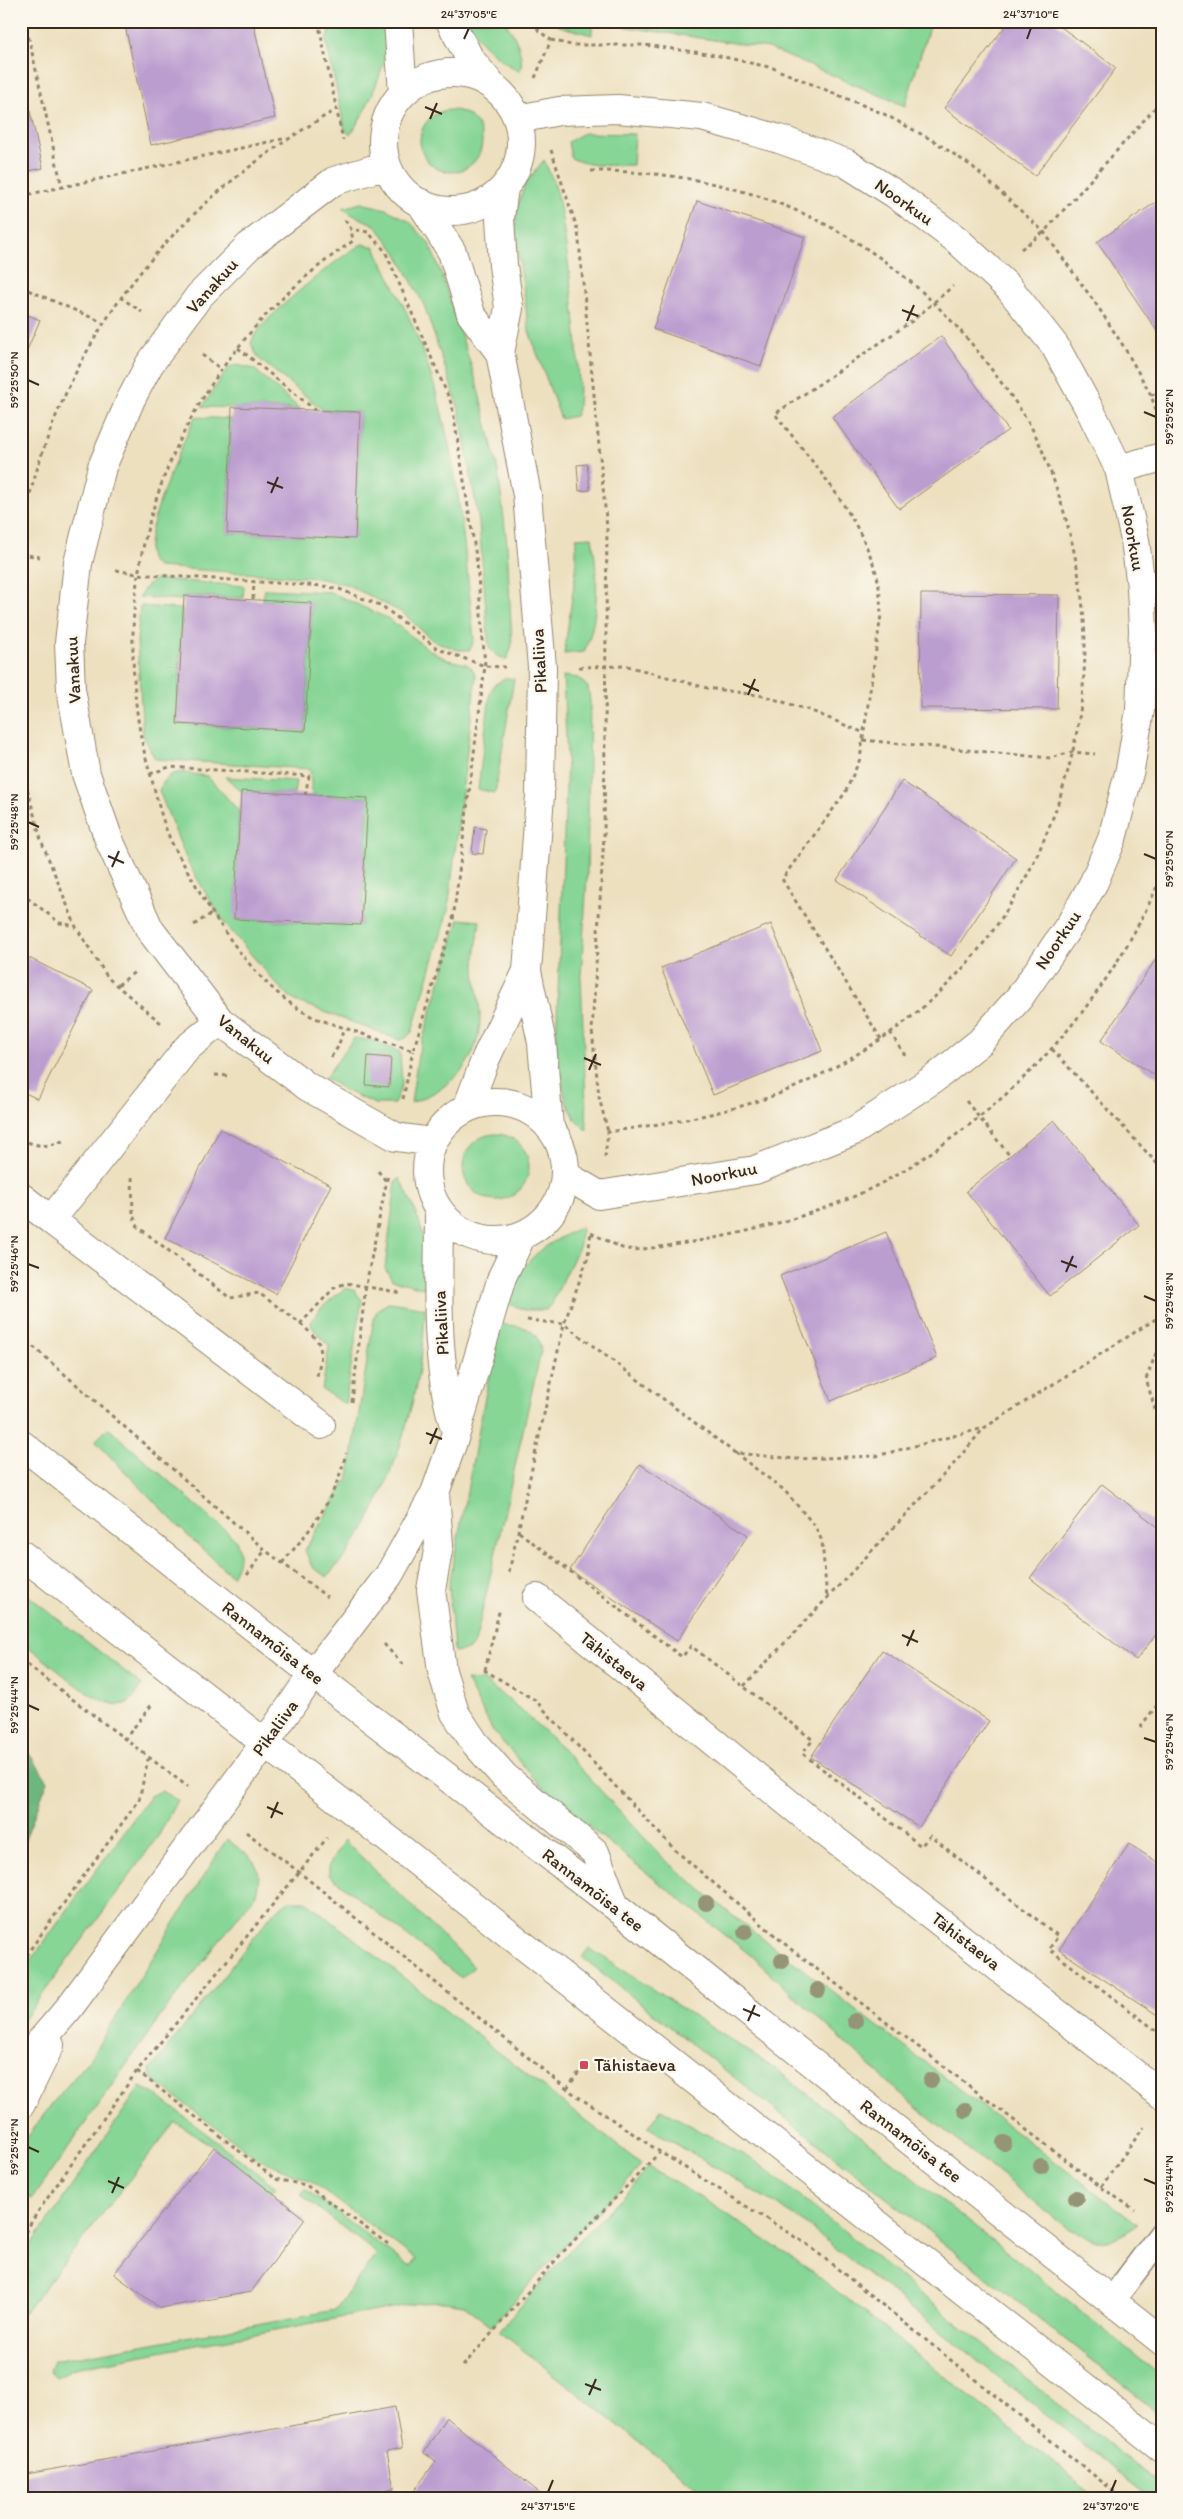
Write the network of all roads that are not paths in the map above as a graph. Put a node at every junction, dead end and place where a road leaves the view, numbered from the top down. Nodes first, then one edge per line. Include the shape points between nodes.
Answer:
1 (398, 21) edge
2 (450, 21) edge
3 (489, 82) junction
4 (403, 93) junction
5 (529, 118) junction
6 (387, 165) junction
7 (504, 188) junction
8 (421, 203) junction
9 (500, 353) junction
10 (1162, 457) edge
11 (1119, 469) junction
12 (527, 971) junction
13 (220, 1021) junction
14 (467, 1108) junction
15 (549, 1127) junction
16 (433, 1142) junction
17 (565, 1175) junction
18 (21, 1197) edge
19 (439, 1210) junction
20 (51, 1220) junction
21 (522, 1235) junction
22 (321, 1425) dead end
23 (456, 1433) junction
24 (21, 1444) edge
25 (435, 1492) junction
26 (21, 1554) edge
27 (537, 1598) dead end
28 (313, 1674) junction
29 (265, 1742) junction
30 (615, 1906) junction
31 (68, 2008) junction
32 (21, 2064) edge
33 (1162, 2095) edge
34 (21, 2104) edge
35 (1162, 2234) edge
36 (1112, 2299) junction
37 (1162, 2341) edge
38 (1162, 2448) edge

1 - 4 street
2 - 3 street via 470,59
3 - 4 street via 467,74 444,73 421,79
3 - 5 street
4 - 6 street via 391,109 384,127
5 - 7 street via 514,173
5 - 11 street, Noorkuu via 559,111 618,109 702,117 846,163 957,240 1009,288 1055,346
6 - 8 street via 395,181
6 - 13 street, Vanakuu via 334,180 250,246 199,296 149,365 131,399 102,467 78,563 69,643 71,689 86,774 109,840 150,930
7 - 8 street via 486,202 465,209 442,210
7 - 9 street via 500,218 509,308
8 - 9 street via 452,252 471,314
9 - 12 street, Pikaliiva via 527,495 542,667 540,795
10 - 11 street
11 - 17 street, Noorkuu via 1135,540 1141,587 1140,710 1133,754 1112,839 1094,882 1071,924 1018,998 980,1042 935,1078 854,1131 755,1170 599,1195
12 - 14 street via 486,1058
12 - 15 street via 542,1043
13 - 16 street, Vanakuu via 308,1087 396,1137
13 - 20 street via 187,1048
14 - 15 street via 511,1103 532,1112
14 - 16 street via 453,1117
15 - 17 street via 564,1158
16 - 19 street via 427,1177
17 - 21 street via 561,1195 552,1212 538,1226
18 - 20 street
19 - 21 street via 455,1227 476,1237 499,1240
19 - 23 street, Pikaliiva via 438,1330 448,1409
20 - 22 street
21 - 23 street, Pikaliiva via 502,1277
23 - 25 street, Pikaliiva
24 - 28 street, Rannamõisa tee
25 - 28 street, Pikaliiva via 389,1575
25 - 30 street via 439,1545 431,1590 442,1671 455,1712 504,1776 595,1852
26 - 29 street
27 - 33 street, Tähistaeva via 808,1819
28 - 29 street, Pikaliiva
28 - 30 street, Rannamõisa tee
29 - 31 street, Pikaliiva
29 - 38 street
30 - 36 street, Rannamõisa tee
31 - 32 street, Pikaliiva
31 - 34 street, Pikaliiva
35 - 36 lane
36 - 37 street, Rannamõisa tee

